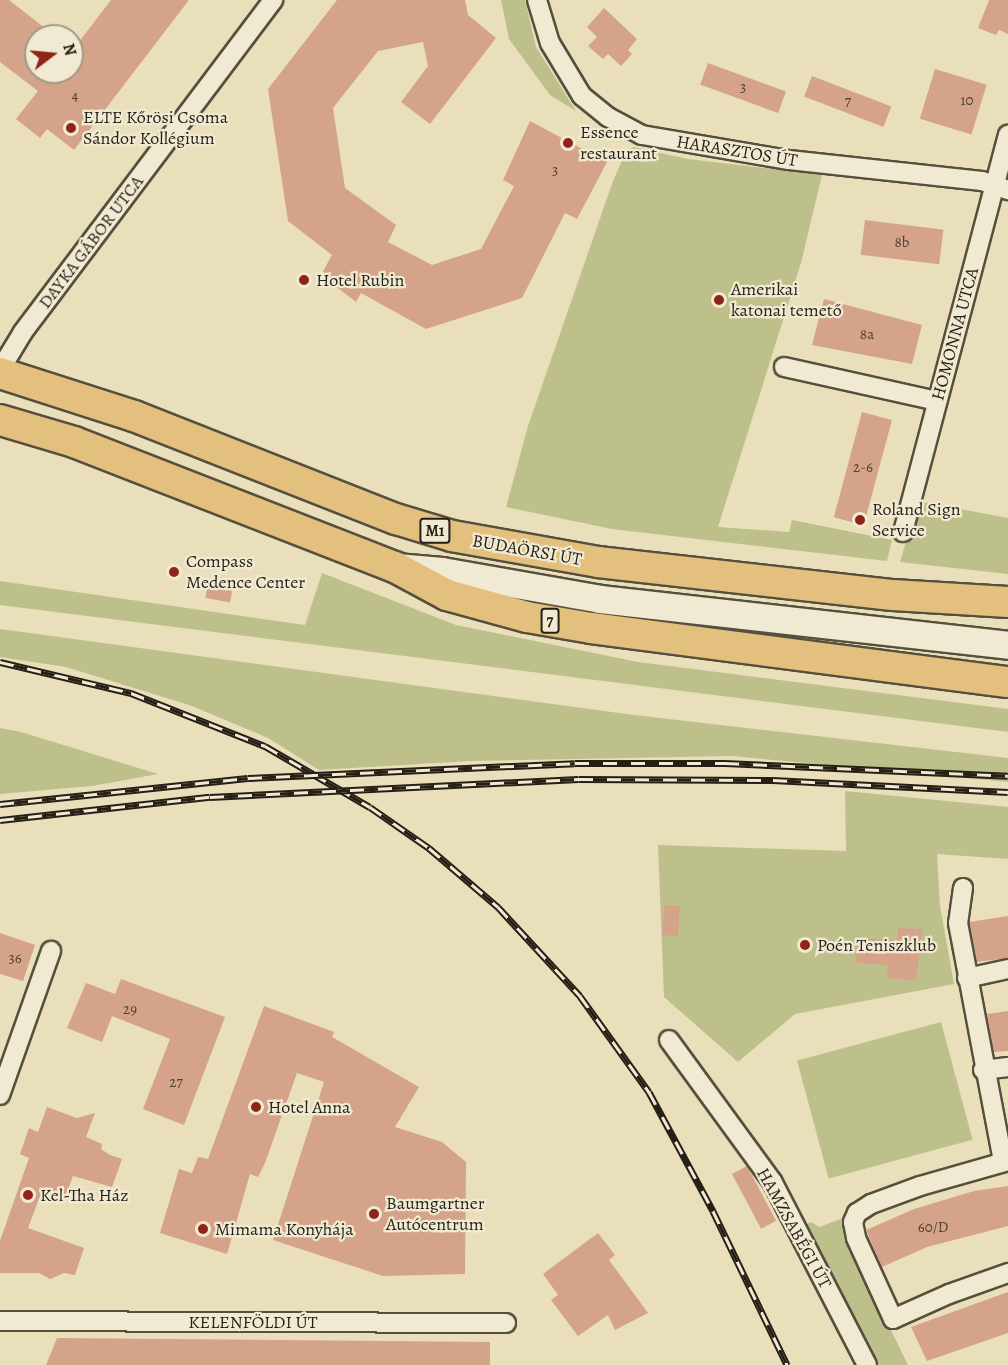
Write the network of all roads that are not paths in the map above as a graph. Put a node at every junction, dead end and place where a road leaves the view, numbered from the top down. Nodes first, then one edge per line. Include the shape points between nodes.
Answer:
1 (273, 0) edge
2 (537, 0) edge
3 (1008, 135) edge
4 (1001, 188) edge
5 (784, 367) dead end
6 (0, 372) edge
7 (938, 401) junction
8 (0, 420) edge
9 (903, 532) dead end
10 (395, 567) junction
11 (956, 600) junction
12 (1008, 602) edge
13 (1008, 609) edge
14 (1008, 645) edge
15 (1008, 682) edge
16 (963, 888) dead end
17 (51, 951) dead end
18 (1008, 969) edge
19 (967, 978) junction
20 (669, 1040) dead end
21 (1008, 1067) edge
22 (983, 1070) junction
23 (0, 1095) edge
24 (1006, 1162) edge
25 (1008, 1273) edge
26 (0, 1321) edge
27 (506, 1323) dead end
28 (867, 1365) edge

1 - 6 street, DAYKA GÁBOR UTCA via 22,332
2 - 4 street, HARASZTOS ÚT via 550,43 582,96 608,117 642,135 789,160
3 - 4 street, HOMONNA UTCA
4 - 7 street, HOMONNA UTCA
5 - 7 street
6 - 11 main road, BUDAÖRSI ÚT / M1 via 90,400 396,519 452,536 598,562
7 - 9 street, HOMONNA UTCA
8 - 10 main road, BUDAÖRSI ÚT via 74,442
10 - 14 main road, BUDAÖRSI ÚT via 442,571 600,599
10 - 15 main road, BUDAÖRSI ÚT / 7 via 447,595 538,619
11 - 12 main road, BUDAÖRSI ÚT
11 - 13 main road
16 - 19 street via 958,922
17 - 23 street
18 - 19 street
19 - 22 street
20 - 28 street, HAMZSABÉGI ÚT via 772,1181
21 - 22 street
22 - 24 street
24 - 25 street via 871,1204 857,1213 853,1222 856,1238 893,1319
26 - 27 street, KELENFÖLDI ÚT

